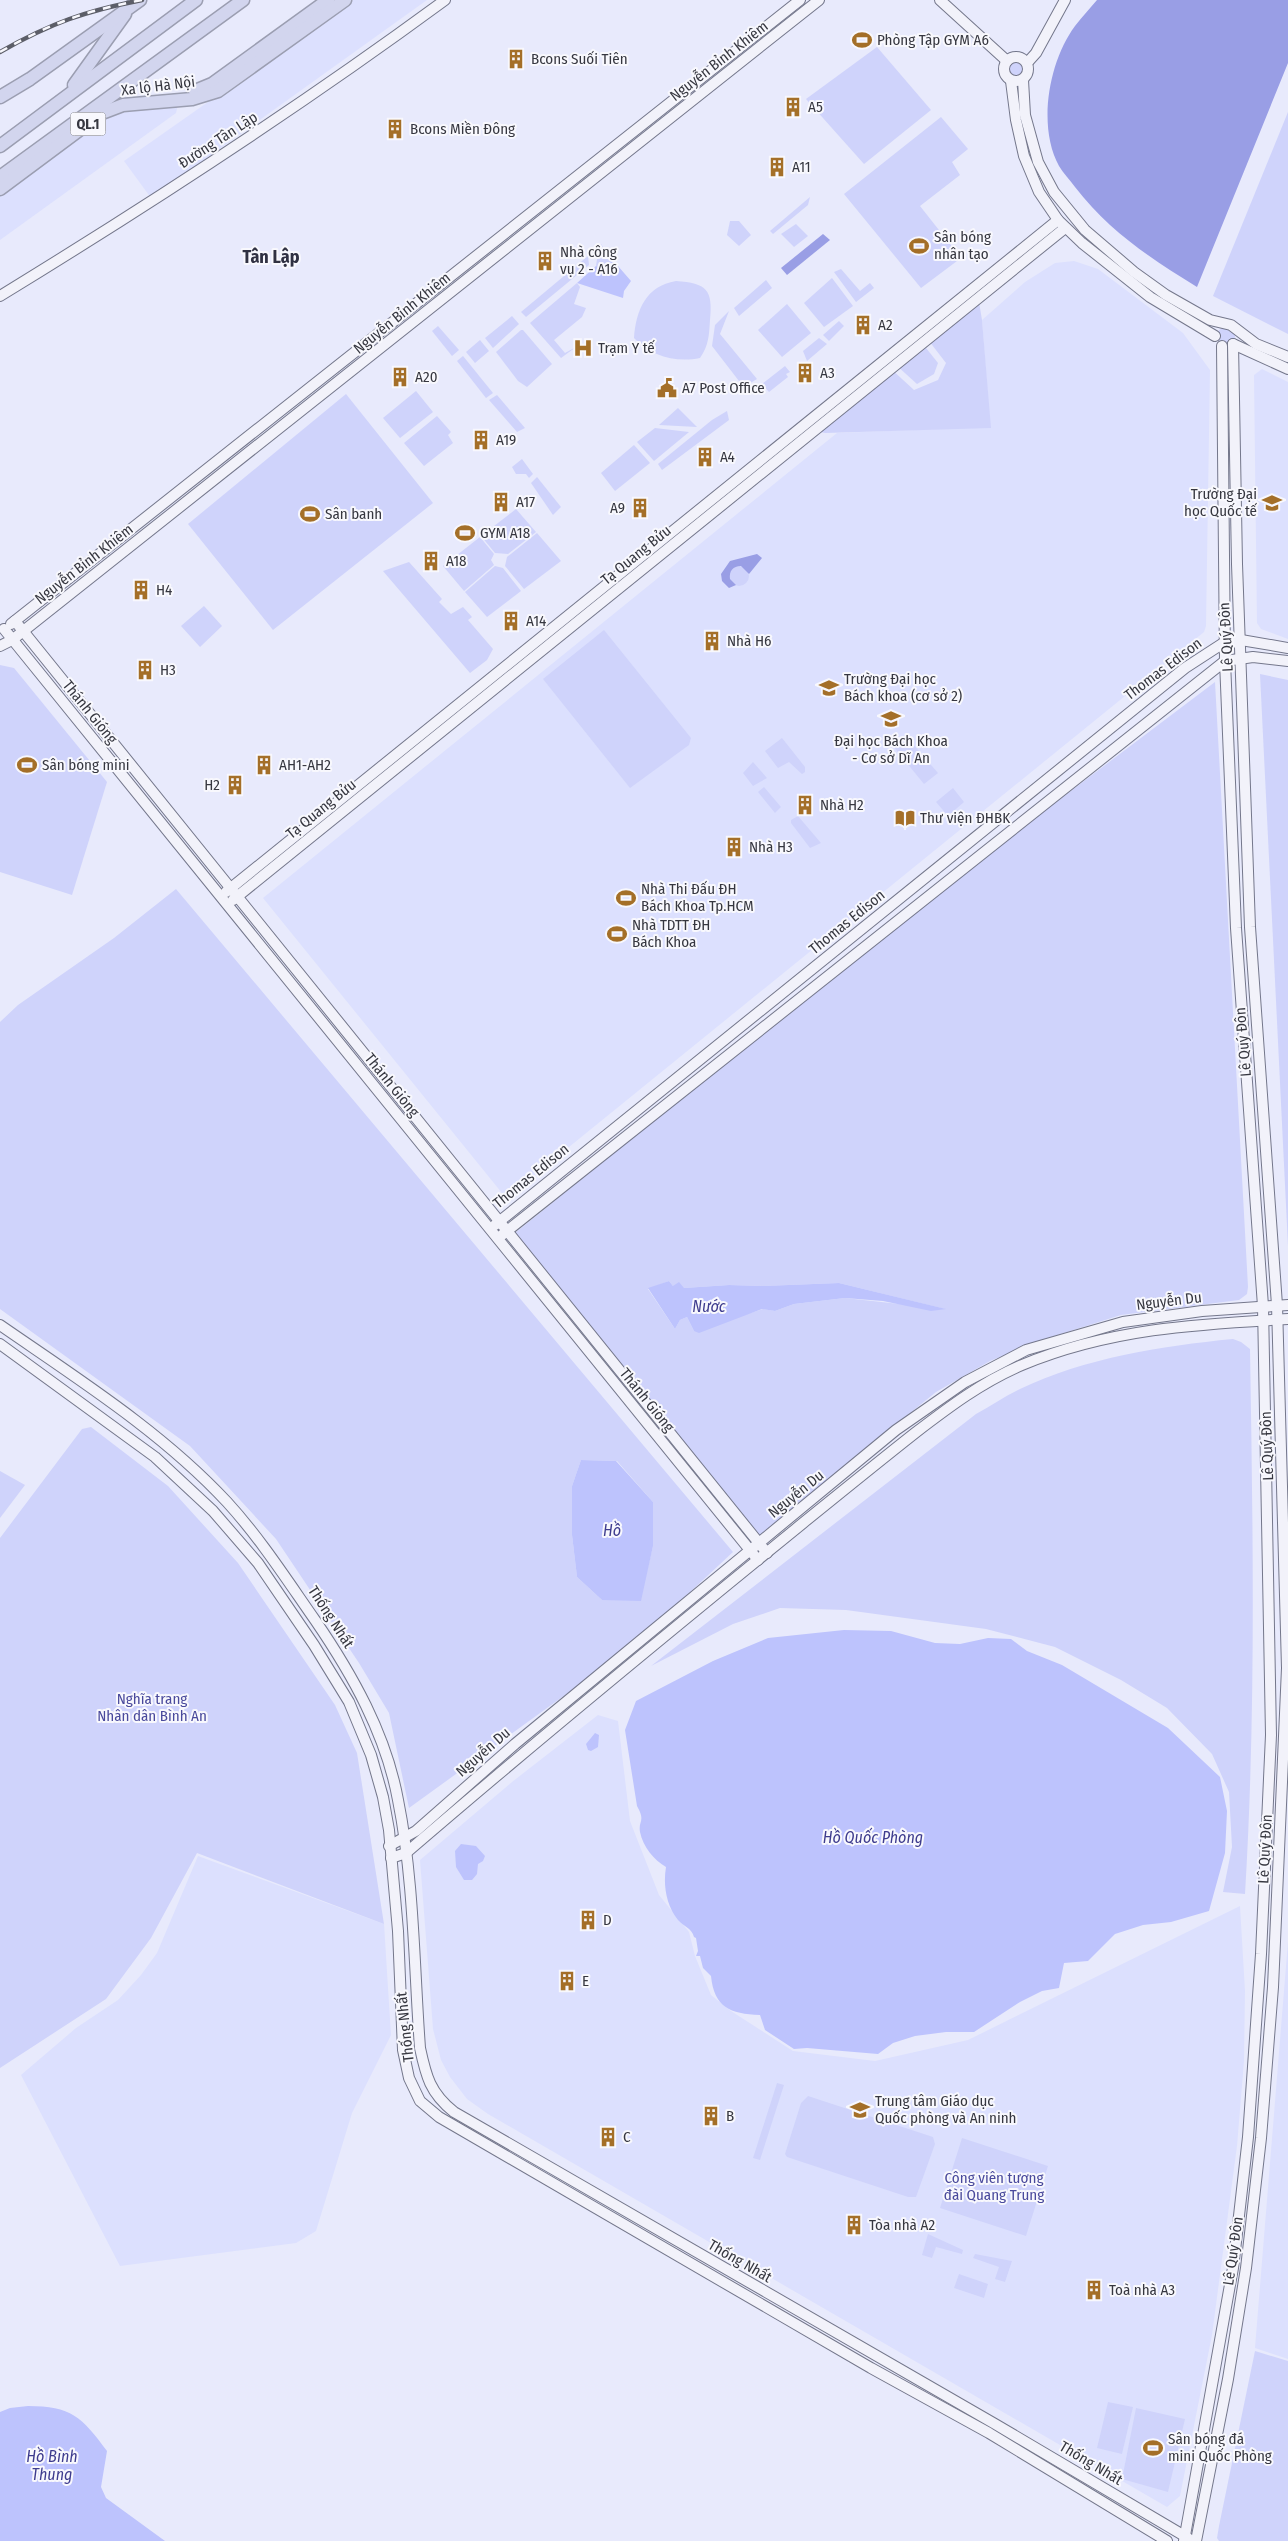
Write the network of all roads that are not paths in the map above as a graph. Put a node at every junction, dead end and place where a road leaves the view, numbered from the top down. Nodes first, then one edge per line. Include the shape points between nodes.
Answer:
1 (196, 0) edge
2 (243, 0) edge
3 (328, 0) edge
4 (445, 0) edge
5 (800, 0) edge
6 (820, 0) edge
7 (940, 0) edge
8 (342, 1) edge
9 (1066, 1) edge
10 (136, 3) edge
11 (771, 23) junction
12 (779, 32) junction
13 (1007, 61) junction
14 (1027, 63) junction
15 (30, 79) junction
16 (1022, 80) junction
17 (1011, 81) junction
18 (192, 95) junction
19 (65, 97) junction
20 (0, 98) edge
21 (99, 105) junction
22 (0, 107) edge
23 (0, 146) edge
24 (0, 177) edge
25 (0, 189) edge
26 (1061, 224) junction
27 (486, 249) junction
28 (494, 258) junction
29 (0, 296) edge
30 (1223, 324) junction
31 (1236, 331) junction
32 (1215, 336) junction
33 (1233, 344) junction
34 (1222, 346) junction
35 (1288, 357) edge
36 (336, 368) junction
37 (1288, 369) edge
38 (344, 378) junction
39 (174, 497) junction
40 (182, 506) junction
41 (123, 537) junction
42 (130, 546) junction
43 (1224, 564) junction
44 (1237, 564) junction
45 (14, 621) junction
46 (2, 631) edge
47 (23, 631) junction
48 (12, 640) junction
49 (1241, 640) junction
50 (1225, 642) junction
51 (0, 646) edge
52 (1288, 648) edge
53 (1242, 658) junction
54 (1225, 661) junction
55 (1288, 661) edge
56 (1115, 726) junction
57 (1127, 739) junction
58 (234, 893) junction
59 (224, 901) junction
60 (1250, 926) junction
61 (1236, 928) junction
62 (1255, 1000) junction
63 (1242, 1002) junction
64 (368, 1059) junction
65 (358, 1066) junction
66 (1262, 1090) junction
67 (1248, 1094) junction
68 (499, 1222) junction
69 (490, 1229) junction
70 (507, 1231) junction
71 (497, 1238) junction
72 (1288, 1305) edge
73 (1263, 1306) junction
74 (1277, 1306) junction
75 (1264, 1320) junction
76 (1283, 1320) edge
77 (0, 1324) edge
78 (0, 1344) edge
79 (97, 1392) junction
80 (644, 1402) junction
81 (88, 1408) junction
82 (635, 1409) junction
83 (888, 1438) junction
84 (897, 1447) junction
85 (759, 1543) junction
86 (750, 1550) junction
87 (767, 1553) junction
88 (758, 1560) junction
89 (1270, 1584) junction
90 (1286, 1584) junction
91 (1272, 1735) junction
92 (1285, 1736) junction
93 (404, 1839) junction
94 (389, 1846) junction
95 (406, 1853) junction
96 (391, 1858) junction
97 (426, 2072) junction
98 (408, 2078) junction
99 (1248, 2137) junction
100 (1262, 2138) junction
101 (1233, 2268) junction
102 (1246, 2268) junction
103 (736, 2281) junction
104 (877, 2357) junction
105 (872, 2368) junction
106 (1214, 2377) junction
107 (1228, 2379) junction
108 (995, 2424) junction
109 (989, 2433) junction
110 (1189, 2540) edge
111 (1167, 2541) edge

1 - 19 highway, Xa lộ Hà Nội / QL.1
2 - 21 highway, Xa lộ Hà Nội / QL.1
3 - 18 highway, Xa lộ Hà Nội / QL.1
4 - 29 street, Đường Tân Lập via 306,101
5 - 11 street, Nguyễn Bỉnh Khiêm
6 - 12 street, Nguyễn Bỉnh Khiêm
7 - 13 street
8 - 18 highway, Xa lộ Hà Nội / QL.1 via 223,88
9 - 14 street
10 - 15 highway, QL.1
10 - 19 highway, QL.1
11 - 12 street
11 - 27 street, Nguyễn Bỉnh Khiêm
12 - 28 street, Nguyễn Bỉnh Khiêm
13 - 14 street via 1017,57
13 - 17 street via 1004,72
14 - 16 street via 1029,70
15 - 20 highway, QL.1
15 - 22 highway, QL.1
16 - 17 street
16 - 30 street via 1025,115 1038,162 1069,212 1134,272 1195,312
17 - 26 street via 1024,156 1039,192
18 - 21 highway, Xa lộ Hà Nội / QL.1 via 132,96
18 - 25 highway, Xa lộ Hà Nội / QL.1 via 138,103 102,113
19 - 23 highway, Xa lộ Hà Nội / QL.1
21 - 24 highway, Xa lộ Hà Nội / QL.1
26 - 32 street via 1150,296
26 - 58 street, Tạ Quang Bửu
27 - 28 street
27 - 36 street, Nguyễn Bỉnh Khiêm
28 - 38 street, Nguyễn Bỉnh Khiêm
30 - 31 street via 1231,325
30 - 32 street
31 - 33 street via 1237,338
31 - 35 street via 1256,344
32 - 34 street
33 - 34 street
33 - 37 street
33 - 44 street, Lê Quý Đôn
34 - 43 street, Lê Quý Đôn
36 - 38 street
36 - 39 street, Nguyễn Bỉnh Khiêm
38 - 40 street, Nguyễn Bỉnh Khiêm
39 - 40 street
39 - 41 street, Nguyễn Bỉnh Khiêm
40 - 42 street, Nguyễn Bỉnh Khiêm
41 - 42 street
41 - 45 street, Nguyễn Bỉnh Khiêm
42 - 47 street, Nguyễn Bỉnh Khiêm
43 - 44 street
43 - 50 street, Lê Quý Đôn
44 - 49 street, Lê Quý Đôn
45 - 46 street, Nguyễn Bỉnh Khiêm
45 - 47 street, Thánh Gióng
46 - 48 street, Thánh Gióng
47 - 48 street, Nguyễn Bỉnh Khiêm
47 - 58 street, Thánh Gióng
48 - 51 street, Nguyễn Bỉnh Khiêm
48 - 59 street, Thánh Gióng
49 - 50 street
49 - 52 street
49 - 53 street, Lê Quý Đôn
50 - 54 street, Lê Quý Đôn
50 - 56 street, Thomas Edison via 1185,668
53 - 54 street
53 - 55 street
53 - 60 street, Lê Quý Đôn
54 - 57 street, Thomas Edison
54 - 61 street, Lê Quý Đôn
56 - 57 street
56 - 68 street, Thomas Edison
57 - 70 street, Thomas Edison
58 - 59 street, Tạ Quang Bửu
58 - 64 street, Thánh Gióng
59 - 65 street, Thánh Gióng
60 - 61 street
60 - 62 street, Lê Quý Đôn
61 - 63 street, Lê Quý Đôn
62 - 63 street
62 - 66 street, Lê Quý Đôn
63 - 67 street, Lê Quý Đôn
64 - 65 street
64 - 68 street, Thánh Gióng
65 - 69 street, Thánh Gióng
66 - 67 street
66 - 74 street, Lê Quý Đôn
67 - 73 street, Lê Quý Đôn
68 - 69 street, Thomas Edison
68 - 70 street, Thánh Gióng
69 - 71 street, Thánh Gióng
70 - 71 street, Thomas Edison
70 - 80 street, Thánh Gióng
71 - 82 street, Thánh Gióng
72 - 74 street, Nguyễn Du
73 - 74 street, Nguyễn Du
73 - 75 street, Lê Quý Đôn
73 - 83 street, Nguyễn Du via 1122,1322 1026,1350 943,1395
74 - 76 street, Lê Quý Đôn
75 - 76 street, Nguyễn Du
75 - 84 street, Nguyễn Du via 1175,1326 1078,1344 1021,1365 977,1388
75 - 89 street, Lê Quý Đôn
76 - 90 street, Lê Quý Đôn
77 - 79 street, Thống Nhất
78 - 81 street, Thống Nhất
79 - 81 street
79 - 93 street, Thống Nhất via 167,1446 227,1502 280,1568 362,1696 384,1749 398,1799
80 - 82 street
80 - 85 street, Thánh Gióng
81 - 94 street, Thống Nhất via 155,1456 214,1511 258,1563 349,1702 371,1755 383,1797
82 - 86 street, Thánh Gióng
83 - 84 street
83 - 85 street, Nguyễn Du
84 - 87 street, Nguyễn Du
85 - 86 street, Nguyễn Du
85 - 87 street, Thánh Gióng
86 - 88 street, Thánh Gióng
86 - 93 street, Nguyễn Du
87 - 88 street, Nguyễn Du
88 - 95 street, Nguyễn Du via 522,1753
89 - 90 street
89 - 91 street, Lê Quý Đôn
90 - 92 street, Lê Quý Đôn
91 - 92 street
91 - 99 street, Lê Quý Đôn
92 - 100 street, Lê Quý Đôn
93 - 94 street, Nguyễn Du
93 - 95 street, Thống Nhất
94 - 96 street, Thống Nhất
95 - 96 street, Nguyễn Du
95 - 97 street, Thống Nhất via 420,2048
96 - 98 street, Thống Nhất via 398,1931 402,2050
97 - 98 street
97 - 103 street, Thống Nhất via 434,2094 454,2112
98 - 103 street, Thống Nhất via 420,2101 439,2116
99 - 100 street
99 - 101 street, Lê Quý Đôn
100 - 102 street, Lê Quý Đôn
101 - 102 street
101 - 106 street, Lê Quý Đôn
102 - 107 street, Lê Quý Đôn
103 - 104 street, Thống Nhất
103 - 105 street, Thống Nhất
104 - 105 street
104 - 108 street, Thống Nhất
105 - 109 street, Thống Nhất
106 - 107 street
106 - 110 street, Lê Quý Đôn
107 - 110 street, Lê Quý Đôn
108 - 109 street
108 - 110 street, Thống Nhất
109 - 111 street, Thống Nhất

